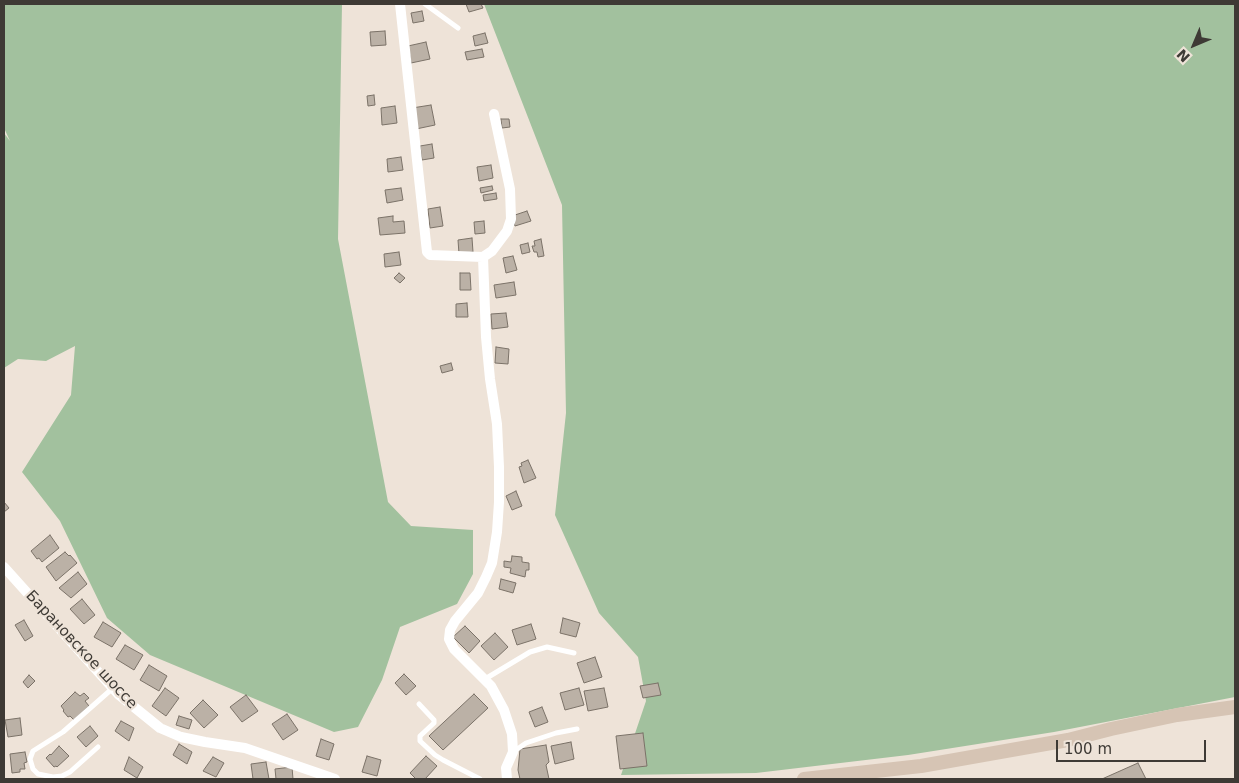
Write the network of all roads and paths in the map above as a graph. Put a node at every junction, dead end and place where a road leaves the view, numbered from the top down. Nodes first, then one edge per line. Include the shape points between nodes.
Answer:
1 (400, 4) edge
2 (425, 4) edge
3 (458, 28) dead end
4 (494, 114) dead end
5 (483, 258) junction
6 (4, 567) edge
7 (574, 653) dead end
8 (485, 679) junction
9 (112, 688) junction
10 (419, 704) dead end
11 (1235, 707) edge
12 (577, 729) dead end
13 (98, 747) dead end
14 (513, 752) junction
15 (335, 779) edge
16 (480, 779) edge
17 (507, 779) edge
18 (804, 779) edge

1 - 5 street via 427,252 430,256
2 - 3 lane
4 - 5 street via 510,189 511,219 502,240
5 - 8 street via 486,338 497,424 497,532 486,577 478,593 455,621 448,639
6 - 9 street, Барановское шоссе
7 - 8 lane via 546,647 530,652
8 - 14 street via 504,710 512,734
9 - 13 lane via 63,732 33,751 30,759 38,774 62,776
9 - 15 street, Барановское шоссе via 138,712 174,734 245,748
10 - 16 lane via 434,720 420,736 420,741 442,760
11 - 18 main road via 1177,715 1068,740 921,766
12 - 14 lane via 526,743
14 - 17 street via 506,768

